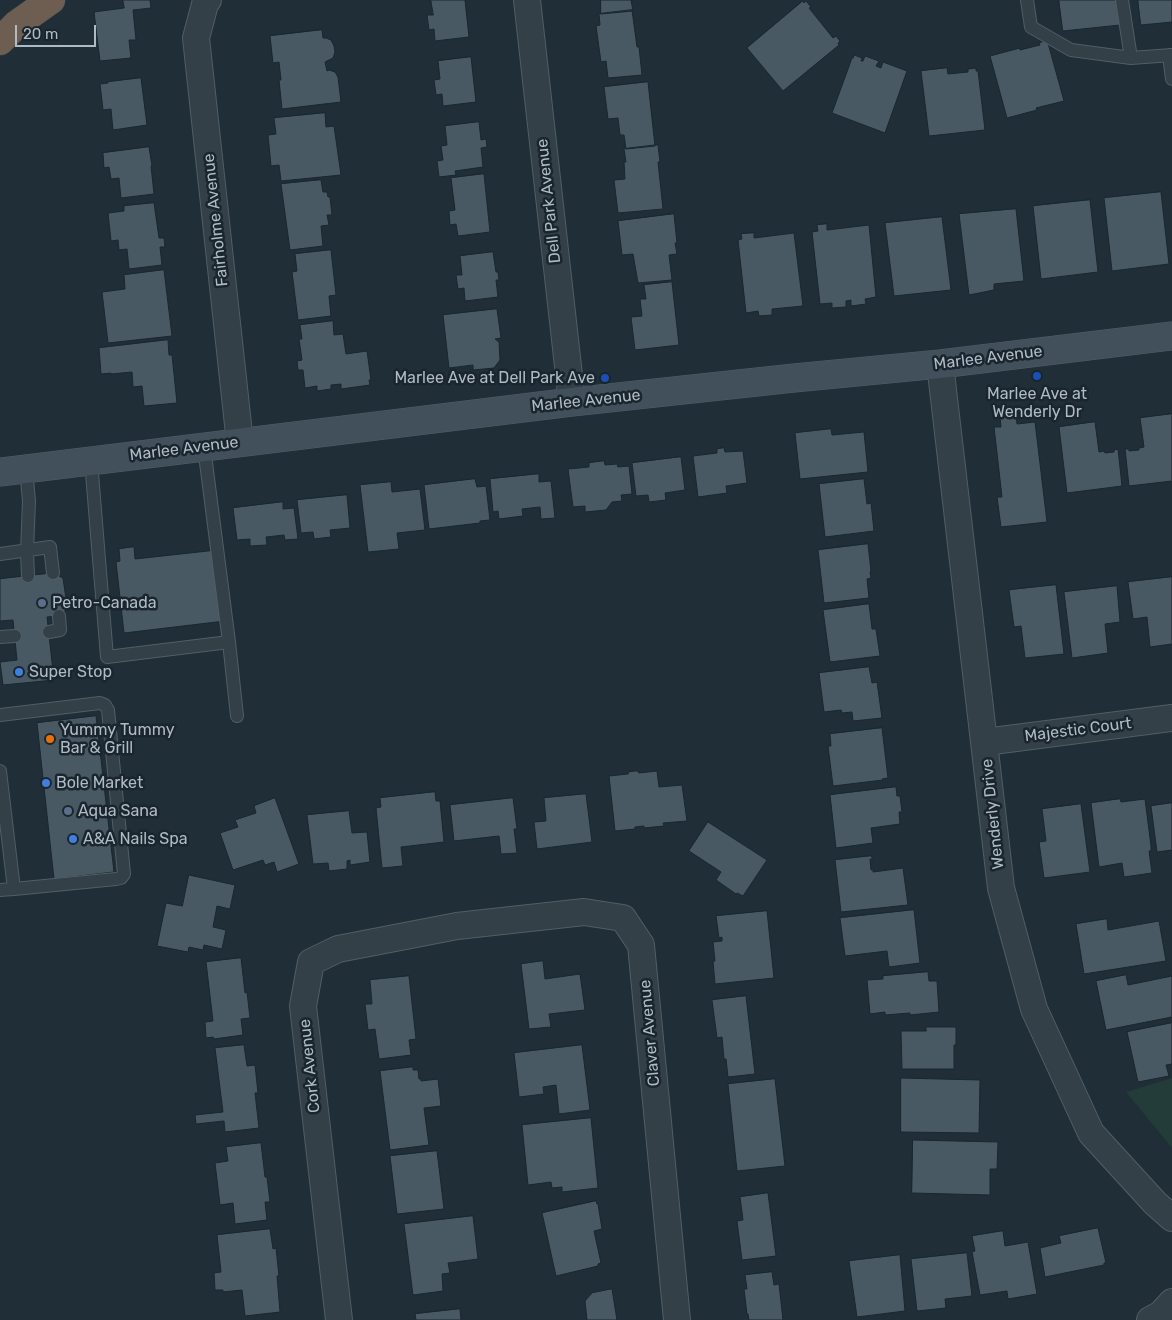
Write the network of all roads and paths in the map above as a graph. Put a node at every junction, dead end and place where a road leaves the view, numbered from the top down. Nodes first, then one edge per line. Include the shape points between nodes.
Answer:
1 (51, 0) edge
2 (208, 0) edge
3 (527, 0) edge
4 (1027, 0) edge
5 (1122, 0) edge
6 (0, 41) edge
7 (1170, 55) edge
8 (1131, 58) junction
9 (1172, 79) edge
10 (1172, 336) edge
11 (940, 364) junction
12 (572, 402) junction
13 (240, 443) junction
14 (204, 447) junction
15 (91, 461) junction
16 (13, 470) edge
17 (27, 551) junction
18 (0, 554) edge
19 (53, 573) dead end
20 (28, 576) dead end
21 (59, 616) dead end
22 (48, 632) dead end
23 (15, 636) dead end
24 (0, 637) edge
25 (229, 642) junction
26 (0, 715) edge
27 (237, 716) dead end
28 (1172, 718) edge
29 (984, 742) junction
30 (0, 771) edge
31 (14, 889) junction
32 (0, 890) edge
33 (456, 926) joint
34 (1172, 1218) edge
35 (1172, 1302) edge
36 (338, 1320) edge
37 (676, 1320) edge
38 (1150, 1320) edge

1 - 6 highway via 17,24
2 - 13 street, Fairholme Avenue via 196,38
3 - 12 street, Dell Park Avenue
4 - 8 lane via 1031,27 1071,50
5 - 8 lane
7 - 8 lane
7 - 9 lane
10 - 11 street, Marlee Avenue
11 - 12 street, Marlee Avenue
11 - 29 street, Wenderly Drive
12 - 13 street, Marlee Avenue
13 - 14 street, Marlee Avenue
14 - 15 street, Marlee Avenue
14 - 25 lane
15 - 16 street, Marlee Avenue
15 - 25 lane via 107,657
16 - 17 lane via 29,501
17 - 18 lane
17 - 19 lane via 50,547
17 - 20 lane
21 - 22 lane via 60,630
23 - 24 lane
25 - 27 lane
26 - 31 lane via 100,703 105,706 108,710 124,874 116,879
28 - 29 street, Majestic Court
29 - 34 street, Wenderly Drive via 1001,888 1034,1009 1091,1133
30 - 31 lane
31 - 32 lane
33 - 36 street, Cork Avenue via 338,949 310,962 303,1006
33 - 37 street, Claver Avenue via 584,912 623,918 641,944
35 - 38 street

